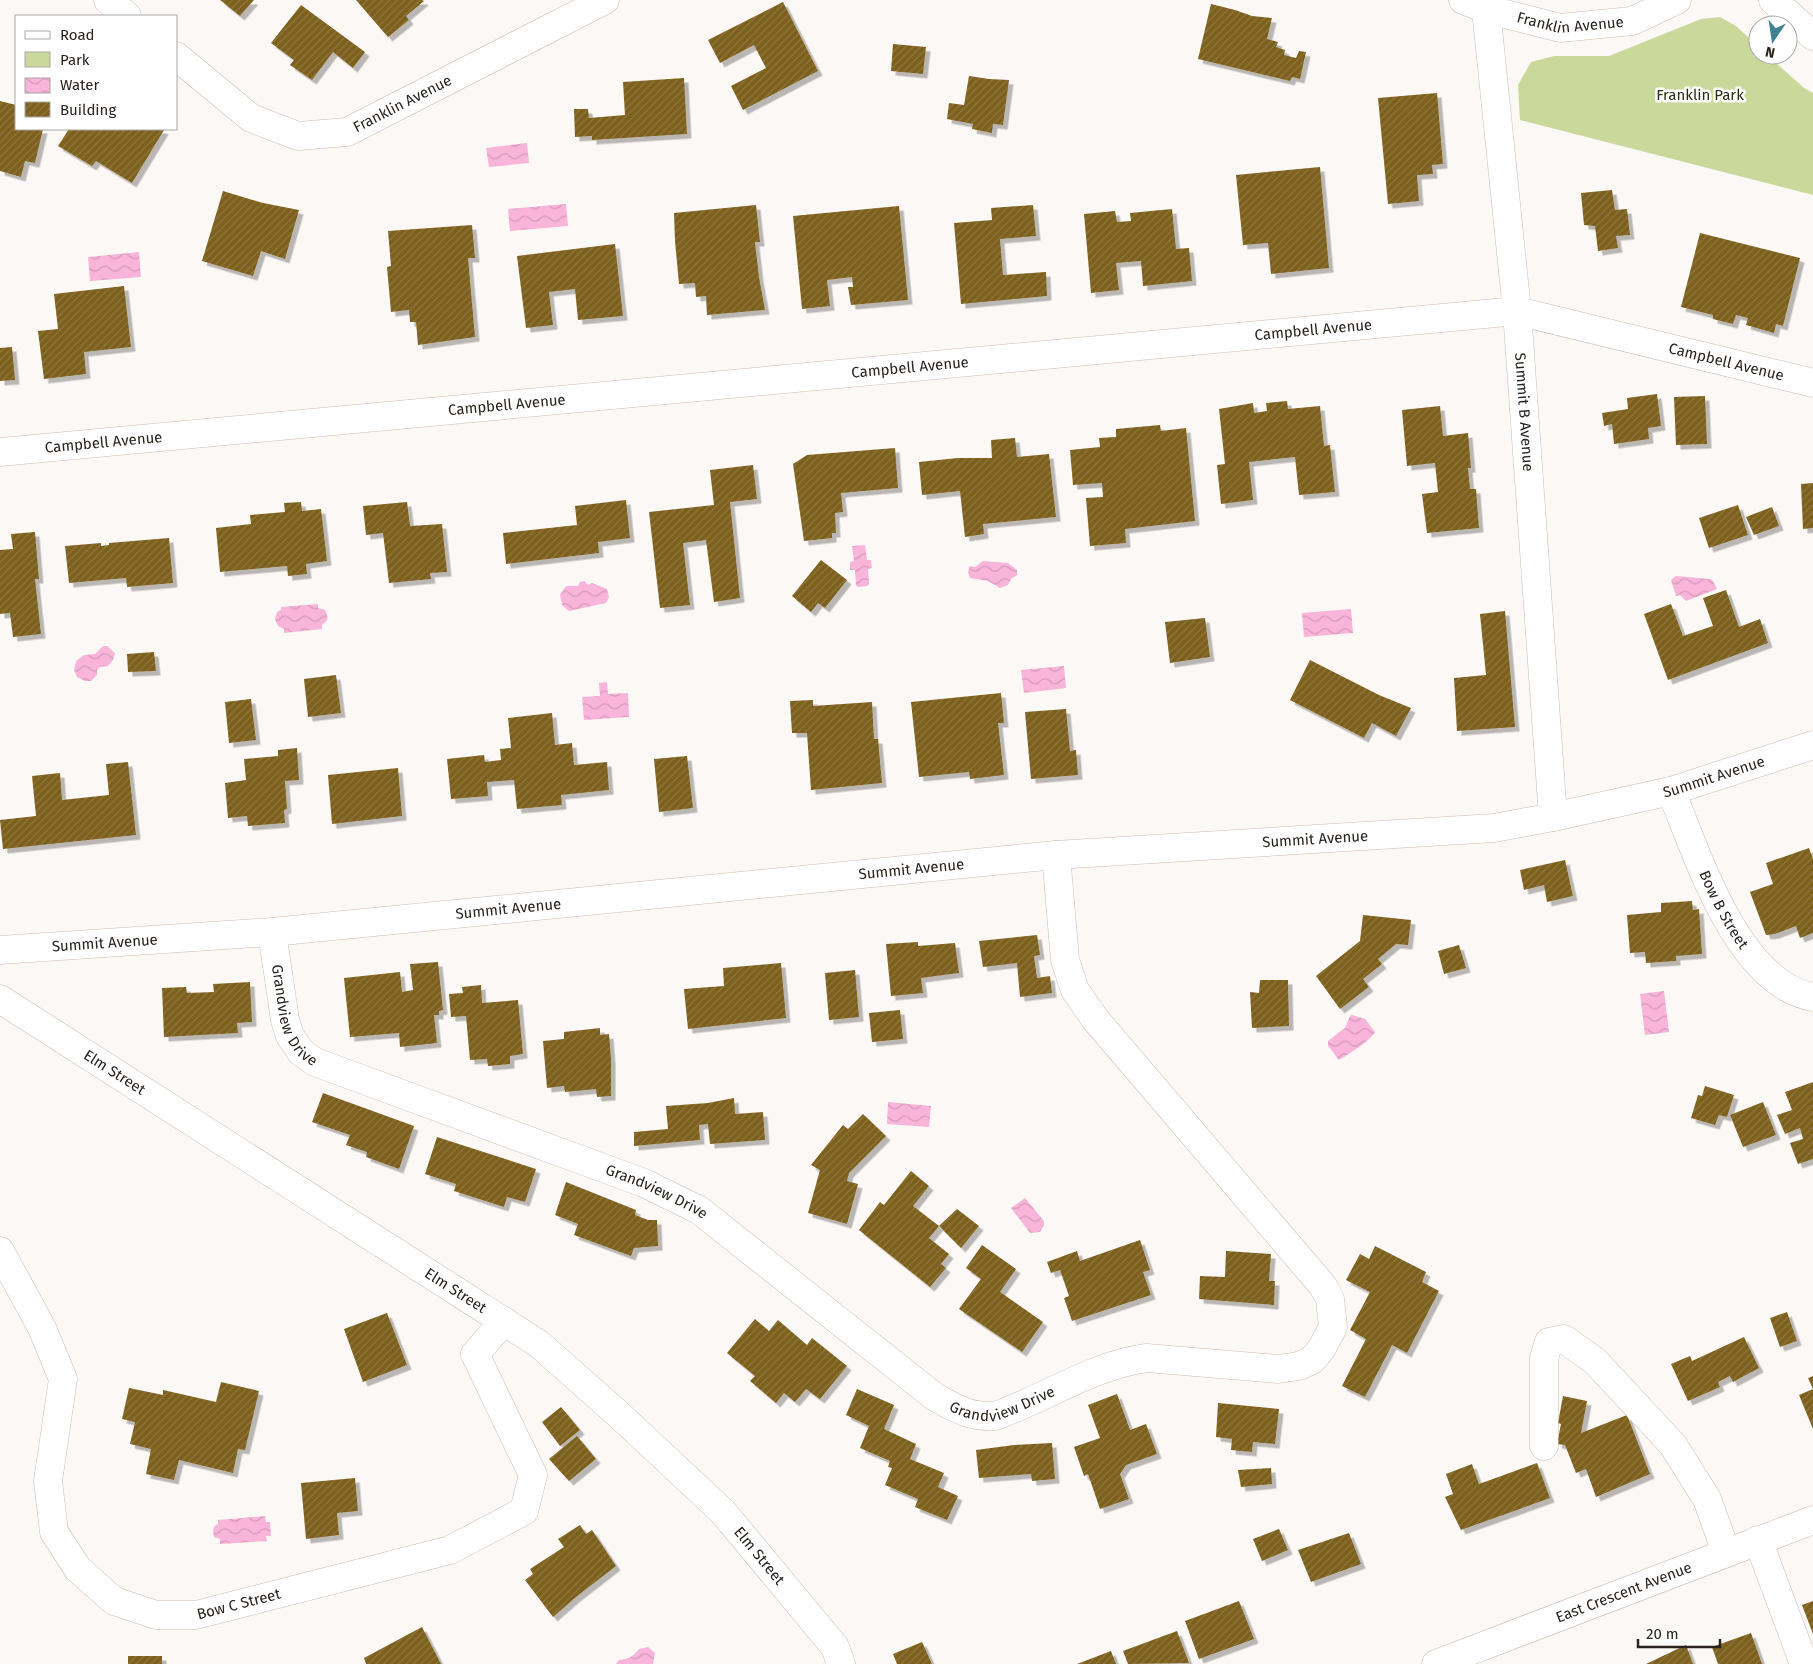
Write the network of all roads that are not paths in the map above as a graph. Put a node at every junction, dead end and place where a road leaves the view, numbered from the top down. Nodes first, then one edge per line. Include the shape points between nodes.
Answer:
1 (108, 0) edge
2 (605, 0) edge
3 (1677, 0) edge
4 (1773, 0) edge
5 (1474, 4) edge
6 (126, 15) edge
7 (1813, 36) edge
8 (178, 58) edge
9 (1517, 311) junction
10 (1813, 383) edge
11 (0, 452) edge
12 (1813, 745) edge
13 (1671, 791) junction
14 (1552, 818) junction
15 (1056, 856) junction
16 (272, 932) junction
17 (0, 950) edge
18 (1813, 997) edge
19 (0, 999) edge
20 (0, 1251) edge
21 (504, 1321) junction
22 (1544, 1446) dead end
23 (1813, 1520) edge
24 (1758, 1540) junction
25 (1726, 1552) junction
26 (841, 1664) edge
27 (1436, 1664) edge
28 (1804, 1664) edge

1 - 6 street
2 - 8 street, Franklin Avenue via 347,132 298,136 251,118
3 - 5 street, Franklin Avenue via 1632,21 1560,28
4 - 7 street
5 - 9 street, Summit B Avenue
9 - 10 street, Campbell Avenue
9 - 11 street, Campbell Avenue
9 - 14 street, Summit B Avenue
12 - 13 street, Summit Avenue
13 - 14 street, Summit Avenue
13 - 18 street, Bow B Street via 1730,928 1783,987
14 - 15 street, Summit Avenue via 1494,828
15 - 16 street, Summit Avenue
15 - 16 street, Grandview Drive via 1065,960 1076,990 1095,1019 1323,1286 1330,1299 1333,1327 1312,1360 1278,1369 1136,1359 1106,1368 995,1416 979,1417 962,1412 935,1397 699,1210 644,1183 316,1062 301,1052 290,1036 285,1020
16 - 17 street, Summit Avenue
19 - 21 street, Elm Street
20 - 21 street, Bow C Street via 42,1328 63,1378 48,1481 54,1532 78,1569 114,1601 156,1615 196,1615 450,1550 524,1511 533,1475 475,1354
21 - 26 street, Elm Street via 540,1344 722,1512 834,1647
22 - 25 street via 1544,1358 1549,1342 1564,1339 1595,1362 1673,1445 1707,1499
23 - 24 street, East Crescent Avenue
24 - 25 street, East Crescent Avenue
24 - 28 street
25 - 27 street, East Crescent Avenue

